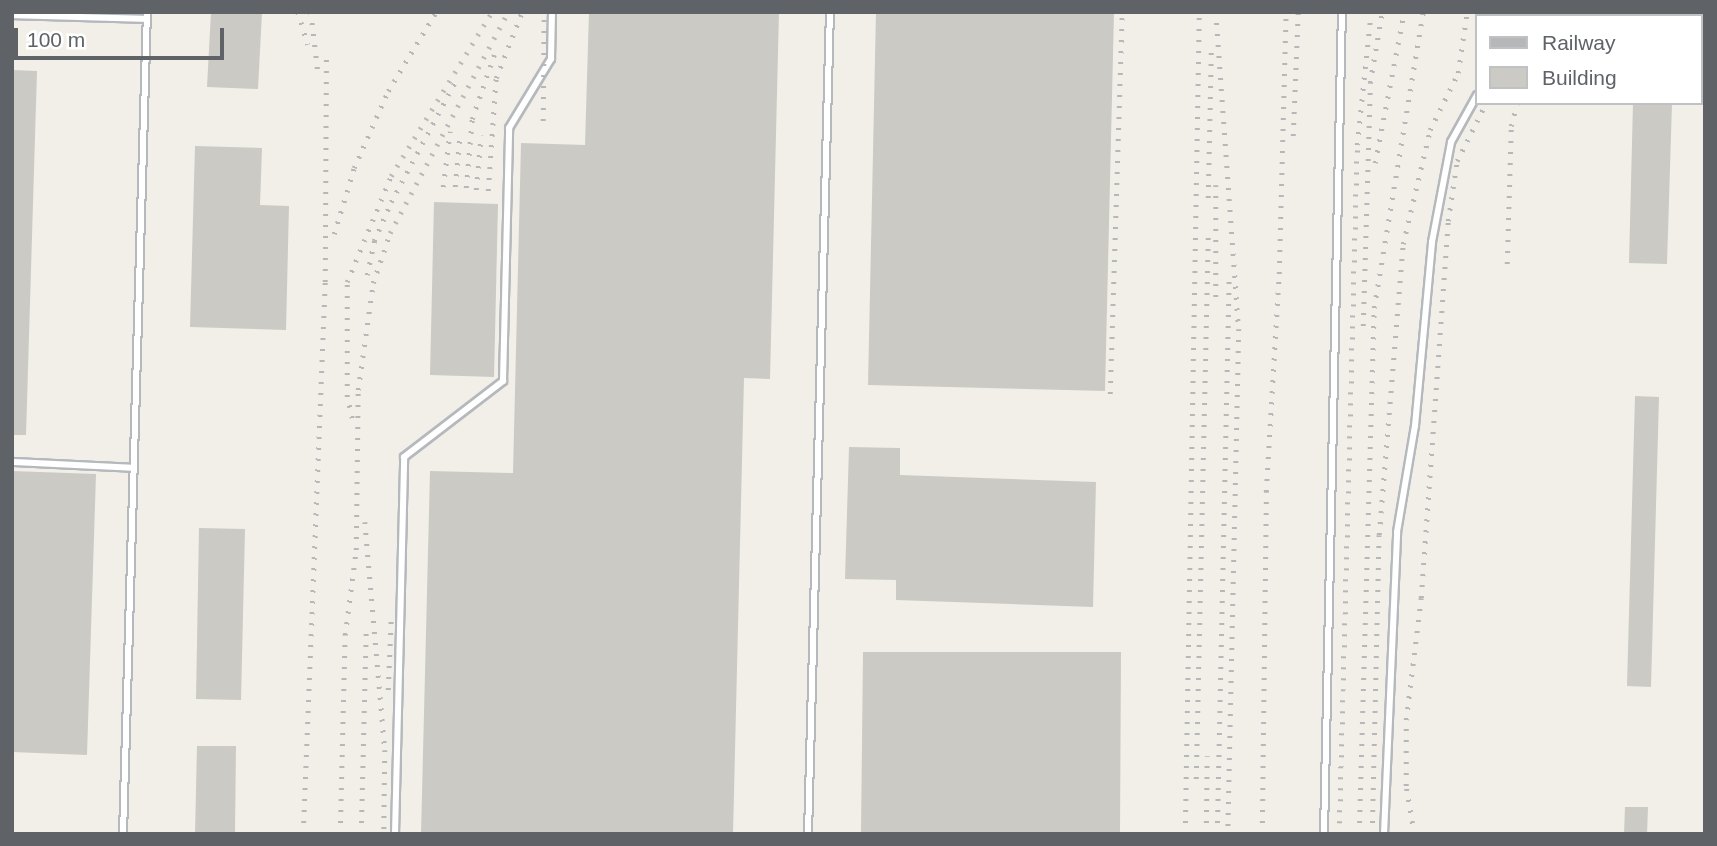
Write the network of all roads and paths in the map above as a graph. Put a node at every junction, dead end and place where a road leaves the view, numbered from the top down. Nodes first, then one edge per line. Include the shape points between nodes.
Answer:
1 (552, 12) edge
2 (830, 12) edge
3 (1342, 12) edge
4 (12, 15) edge
5 (147, 16) edge
6 (1476, 97) edge
7 (12, 462) edge
8 (134, 468) junction
9 (123, 834) edge
10 (395, 834) edge
11 (808, 834) edge
12 (1324, 834) edge
13 (1384, 834) edge

1 - 10 lane via 551,59 509,128 503,381 404,457
2 - 11 lane
3 - 12 lane
4 - 5 lane
5 - 8 lane
6 - 13 lane via 1451,142 1432,242 1415,426 1397,532
7 - 8 lane
8 - 9 lane

